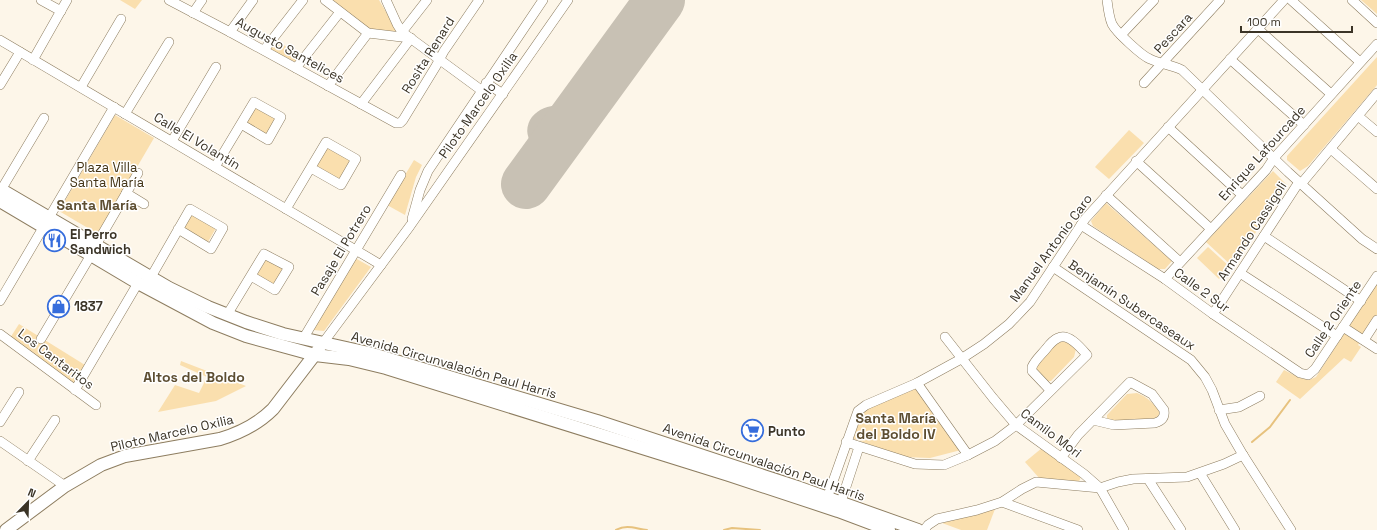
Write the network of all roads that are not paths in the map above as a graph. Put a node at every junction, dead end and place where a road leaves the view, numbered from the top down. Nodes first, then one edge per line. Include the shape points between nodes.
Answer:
1 (41, 0) edge
2 (67, 0) edge
3 (169, 0) edge
4 (202, 0) edge
5 (253, 0) edge
6 (303, 0) edge
7 (325, 0) edge
8 (386, 0) edge
9 (427, 0) edge
10 (479, 0) edge
11 (543, 0) edge
12 (568, 0) edge
13 (1107, 0) edge
14 (1154, 0) edge
15 (1219, 0) edge
16 (1284, 0) edge
17 (1291, 0) edge
18 (1352, 0) edge
19 (61, 11) junction
20 (193, 12) junction
21 (340, 12) junction
22 (121, 19) dead end
23 (1377, 23) edge
24 (1258, 29) junction
25 (230, 32) junction
26 (402, 32) junction
27 (368, 33) junction
28 (1121, 35) junction
29 (411, 38) junction
30 (0, 40) edge
31 (169, 42) dead end
32 (1377, 44) edge
33 (264, 50) junction
34 (20, 52) junction
35 (440, 59) junction
36 (1230, 59) junction
37 (33, 60) junction
38 (1360, 62) junction
39 (1163, 63) junction
40 (216, 67) dead end
41 (296, 68) junction
42 (1144, 83) dead end
43 (0, 85) edge
44 (328, 86) junction
45 (484, 86) junction
46 (80, 88) junction
47 (1202, 90) junction
48 (1377, 93) edge
49 (503, 94) junction
50 (1331, 94) junction
51 (361, 104) junction
52 (114, 107) junction
53 (125, 114) junction
54 (1358, 116) junction
55 (44, 118) dead end
56 (398, 123) joint
57 (241, 124) junction
58 (1304, 125) junction
59 (1168, 127) junction
60 (1377, 132) edge
61 (172, 141) junction
62 (1330, 149) junction
63 (1274, 158) junction
64 (1136, 161) junction
65 (215, 167) junction
66 (311, 168) junction
67 (138, 173) dead end
68 (401, 175) dead end
69 (1300, 183) junction
70 (1377, 189) edge
71 (0, 193) edge
72 (126, 193) junction
73 (1106, 195) junction
74 (1242, 196) junction
75 (144, 204) dead end
76 (286, 209) junction
77 (47, 222) junction
78 (410, 226) junction
79 (1081, 226) junction
80 (178, 229) junction
81 (1211, 229) junction
82 (1264, 236) junction
83 (1377, 249) edge
84 (94, 250) junction
85 (356, 250) junction
86 (1180, 262) junction
87 (381, 265) junction
88 (1053, 267) junction
89 (1240, 273) junction
90 (251, 276) junction
91 (1377, 276) edge
92 (151, 277) junction
93 (1165, 279) junction
94 (138, 283) junction
95 (0, 301) edge
96 (1361, 301) junction
97 (1213, 314) junction
98 (228, 316) junction
99 (1377, 320) edge
100 (1343, 327) junction
101 (0, 334) edge
102 (1337, 336) junction
103 (945, 337) dead end
104 (41, 339) dead end
105 (303, 339) junction
106 (1364, 340) junction
107 (323, 343) junction
108 (1377, 349) edge
109 (315, 355) junction
110 (961, 359) junction
111 (1308, 375) joint
112 (917, 383) junction
113 (75, 390) junction
114 (1050, 390) junction
115 (19, 392) dead end
116 (1260, 396) dead end
117 (96, 405) dead end
118 (1219, 410) junction
119 (55, 420) dead end
120 (1093, 420) junction
121 (0, 422) edge
122 (1016, 425) junction
123 (0, 441) edge
124 (846, 442) junction
125 (859, 447) junction
126 (968, 455) junction
127 (1243, 455) junction
128 (1061, 458) junction
129 (28, 461) junction
130 (1200, 473) junction
131 (1148, 479) junction
132 (65, 486) junction
133 (1100, 488) junction
134 (826, 502) junction
135 (1002, 502) junction
136 (839, 507) junction
137 (6, 530) edge
138 (889, 530) edge
139 (918, 530) edge
140 (924, 530) edge
141 (1078, 530) edge
142 (1124, 530) edge
143 (1181, 530) edge
144 (1235, 530) edge
145 (1291, 530) edge

1 - 19 street
2 - 19 street
3 - 20 street, Augusto Santelices
4 - 20 street
5 - 25 street
6 - 33 street
7 - 21 street
8 - 26 street
9 - 26 street
10 - 35 street, Rosita Renard
11 - 45 street, Piloto Marcelo Oxilia
12 - 49 street, Piloto Marcelo Oxilia
13 - 28 street via 1112,24
14 - 28 street
15 - 39 street, Pescara
16 - 24 street, Manuel Antonio Caro
17 - 38 street
18 - 23 street
19 - 37 street
20 - 25 street, Augusto Santelices
21 - 27 street
21 - 41 street
22 - 46 street
24 - 36 street, Manuel Antonio Caro
24 - 50 street
25 - 33 street, Augusto Santelices
26 - 29 street
27 - 29 street
27 - 44 street
28 - 39 street via 1145,57
29 - 35 street
29 - 51 street
30 - 34 street, Calle El Volantín
31 - 53 street
32 - 38 street, Enrique Lafourcade
33 - 41 street, Augusto Santelices
34 - 37 street, Calle El Volantín
34 - 43 street
35 - 45 street
35 - 56 street, Rosita Renard via 403,120
36 - 47 street, Manuel Antonio Caro
36 - 58 street
37 - 46 street, Calle El Volantín
38 - 50 street, Enrique Lafourcade
39 - 42 street, Pescara
39 - 47 street via 1182,70
40 - 61 street
41 - 44 street, Augusto Santelices
44 - 51 street, Augusto Santelices
45 - 49 street
45 - 78 street, Piloto Marcelo Oxilia via 428,171
46 - 52 street, Calle El Volantín
47 - 59 street, Manuel Antonio Caro
47 - 63 street
48 - 54 street, Armando Cassigoli
49 - 78 street, Piloto Marcelo Oxilia
50 - 58 street, Enrique Lafourcade
51 - 56 street, Augusto Santelices
52 - 53 street, Calle El Volantín
52 - 77 street
53 - 61 street, Calle El Volantín
54 - 60 street
54 - 62 street, Armando Cassigoli
55 - 71 street
57 - 57 street via 254,102 281,117 268,140
57 - 65 street
58 - 63 street, Enrique Lafourcade
59 - 64 street, Manuel Antonio Caro
59 - 74 street
61 - 65 street, Calle El Volantín
62 - 69 street, Armando Cassigoli
62 - 70 street
63 - 69 street
63 - 74 street, Enrique Lafourcade
64 - 73 street, Manuel Antonio Caro
64 - 81 street
65 - 76 street, Calle El Volantín
66 - 66 street via 326,142 356,159 341,185
66 - 76 street
67 - 72 street
68 - 85 street, Pasaje El Potrero
69 - 82 street, Armando Cassigoli
69 - 83 street via 1362,239
71 - 77 main road, Avenida Circunvalación Paul Harris
72 - 75 street
72 - 84 street
73 - 79 street, Manuel Antonio Caro
73 - 86 street
74 - 81 street, Enrique Lafourcade
76 - 85 street, Calle El Volantín
77 - 84 main road, Avenida Circunvalación Paul Harris
77 - 95 street
78 - 87 street, Piloto Marcelo Oxilia
79 - 88 street, Manuel Antonio Caro
79 - 93 street, Calle 2 Sur
80 - 80 street via 190,209 223,228 210,249
80 - 92 street
81 - 86 street, Enrique Lafourcade
82 - 89 street, Armando Cassigoli
82 - 96 street
84 - 92 main road, Avenida Circunvalación Paul Harris
84 - 94 main road, Avenida Circunvalación Paul Harris
84 - 104 street
85 - 87 street, Calle El Volantín
85 - 105 street, Pasaje El Potrero
86 - 93 street, Enrique Lafourcade
87 - 107 street, Piloto Marcelo Oxilia
88 - 110 street, Manuel Antonio Caro via 1030,302 1009,324
88 - 118 street, Benjamín Subercaseaux via 1191,360 1208,383
89 - 97 street, Armando Cassigoli
89 - 102 street
90 - 90 street via 264,254 289,267 275,290
90 - 98 street
91 - 96 street, Calle 2 Oriente
92 - 98 main road, Avenida Circunvalación Paul Harris via 188,298
93 - 97 street, Calle 2 Sur
94 - 109 main road, Avenida Circunvalación Paul Harris via 193,314 230,330
94 - 113 street
96 - 100 street, Calle 2 Oriente
97 - 111 street, Calle 2 Sur via 1300,373
98 - 105 main road, Avenida Circunvalación Paul Harris
99 - 106 street
100 - 102 street, Calle 2 Oriente
100 - 106 street
101 - 113 street, Los Cantaritos
102 - 111 street, Calle 2 Oriente via 1315,369
103 - 110 street, Camilo Mori
105 - 107 main road, Avenida Circunvalación Paul Harris
106 - 108 street
107 - 109 main road, Piloto Marcelo Oxilia
107 - 134 main road, Avenida Circunvalación Paul Harris via 391,360 590,419 797,486
109 - 132 main road, Piloto Marcelo Oxilia via 273,409 250,427 220,439 116,459 94,468
109 - 134 main road, Avenida Circunvalación Paul Harris via 349,359 386,368
110 - 112 street, Manuel Antonio Caro
110 - 122 street, Camilo Mori
112 - 124 street, Manuel Antonio Caro via 861,408
112 - 126 street
113 - 117 street, Los Cantaritos
114 - 114 street via 1031,369 1034,361 1054,340 1066,338 1075,343 1086,355
114 - 122 street
115 - 121 street
116 - 118 street via 1239,407
118 - 127 street, Benjamín Subercaseaux
119 - 129 street
120 - 120 street via 1120,425 1155,423 1164,416 1164,410 1146,390 1130,382
120 - 128 street
122 - 126 street via 995,441
122 - 128 street, Camilo Mori
123 - 129 street
124 - 125 street
124 - 134 street, Manuel Antonio Caro
125 - 126 street via 915,464 944,465
125 - 136 street
127 - 130 street
127 - 145 street, Benjamín Subercaseaux
128 - 133 street, Camilo Mori
129 - 132 street
130 - 131 street
130 - 144 street
131 - 133 street via 1118,482
131 - 143 street
132 - 137 main road, Piloto Marcelo Oxilia
133 - 135 street via 1036,482
133 - 142 street, Camilo Mori
134 - 136 main road, Avenida Circunvalación Paul Harris
135 - 140 street via 937,519
135 - 141 street
136 - 138 main road, Avenida Circunvalación Paul Harris
136 - 139 main road, Avenida Circunvalación Paul Harris

